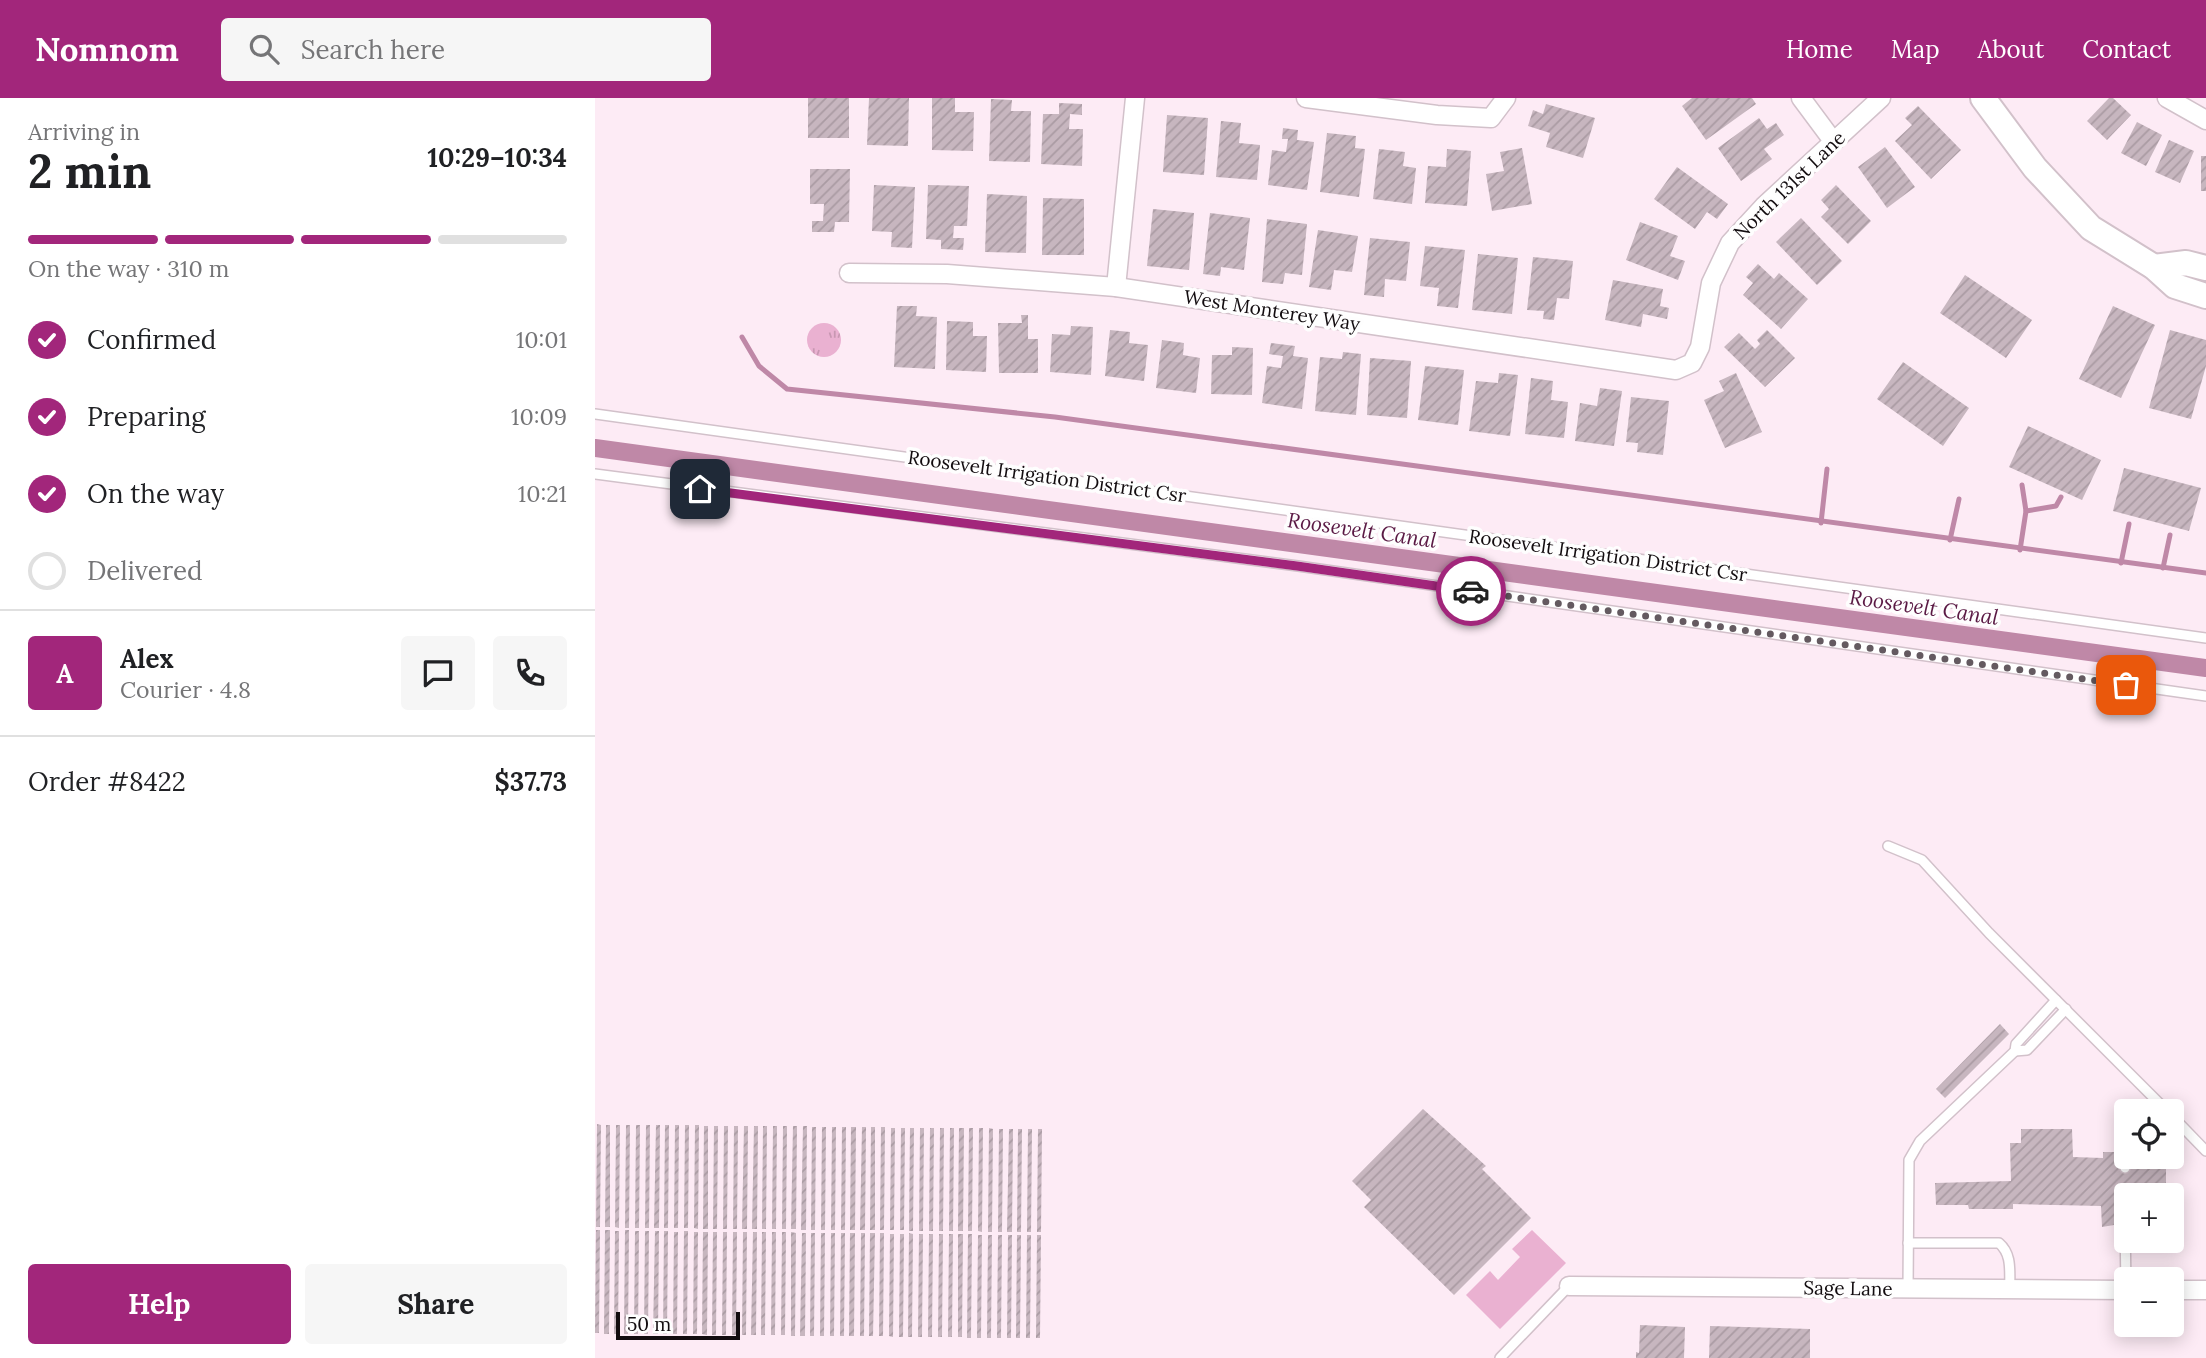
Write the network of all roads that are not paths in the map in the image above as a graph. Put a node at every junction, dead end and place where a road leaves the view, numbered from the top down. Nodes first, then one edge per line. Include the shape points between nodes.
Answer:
1 (1135, 98) edge
2 (1306, 98) edge
3 (1506, 98) edge
4 (1801, 98) edge
5 (1881, 98) edge
6 (1983, 98) edge
7 (2168, 98) edge
8 (2206, 120) edge
9 (1833, 141) junction
10 (2154, 267) junction
11 (2206, 268) edge
12 (849, 273) dead end
13 (1117, 287) junction
14 (2206, 296) edge
15 (1692, 363) joint
16 (595, 414) edge
17 (595, 474) edge
18 (2206, 638) edge
19 (2206, 696) edge
20 (1888, 846) dead end
21 (2056, 1000) junction
22 (2066, 1010) junction
23 (2015, 1051) junction
24 (2154, 1099) edge
25 (2184, 1129) edge
26 (2206, 1152) edge
27 (1907, 1242) junction
28 (1569, 1286) joint
29 (1908, 1289) junction
30 (2010, 1289) junction
31 (2114, 1289) edge
32 (2184, 1290) edge
33 (2206, 1290) edge
34 (1500, 1358) edge

1 - 13 street
2 - 3 street via 1490,118
4 - 9 street
5 - 9 street, North 131st Lane
6 - 10 street via 2066,204 2091,228
7 - 8 street
9 - 15 street, North 131st Lane via 1730,243 1711,283 1700,347
10 - 11 street via 2186,263
10 - 14 street via 2175,286
12 - 13 street, West Monterey Way via 947,274
13 - 15 street, West Monterey Way via 1676,370
16 - 18 lane, Roosevelt Irrigation District Csr
17 - 19 lane via 1297,566
20 - 21 lane via 1923,860
21 - 22 lane
21 - 23 lane via 2016,1044
22 - 23 lane via 2027,1050
22 - 24 lane
23 - 27 lane via 1920,1141 1910,1157
25 - 26 lane
27 - 29 lane
27 - 30 lane via 1999,1243 2009,1257
28 - 29 street, Sage Lane
28 - 34 lane
29 - 30 street, Sage Lane
30 - 31 street, Sage Lane
32 - 33 street

